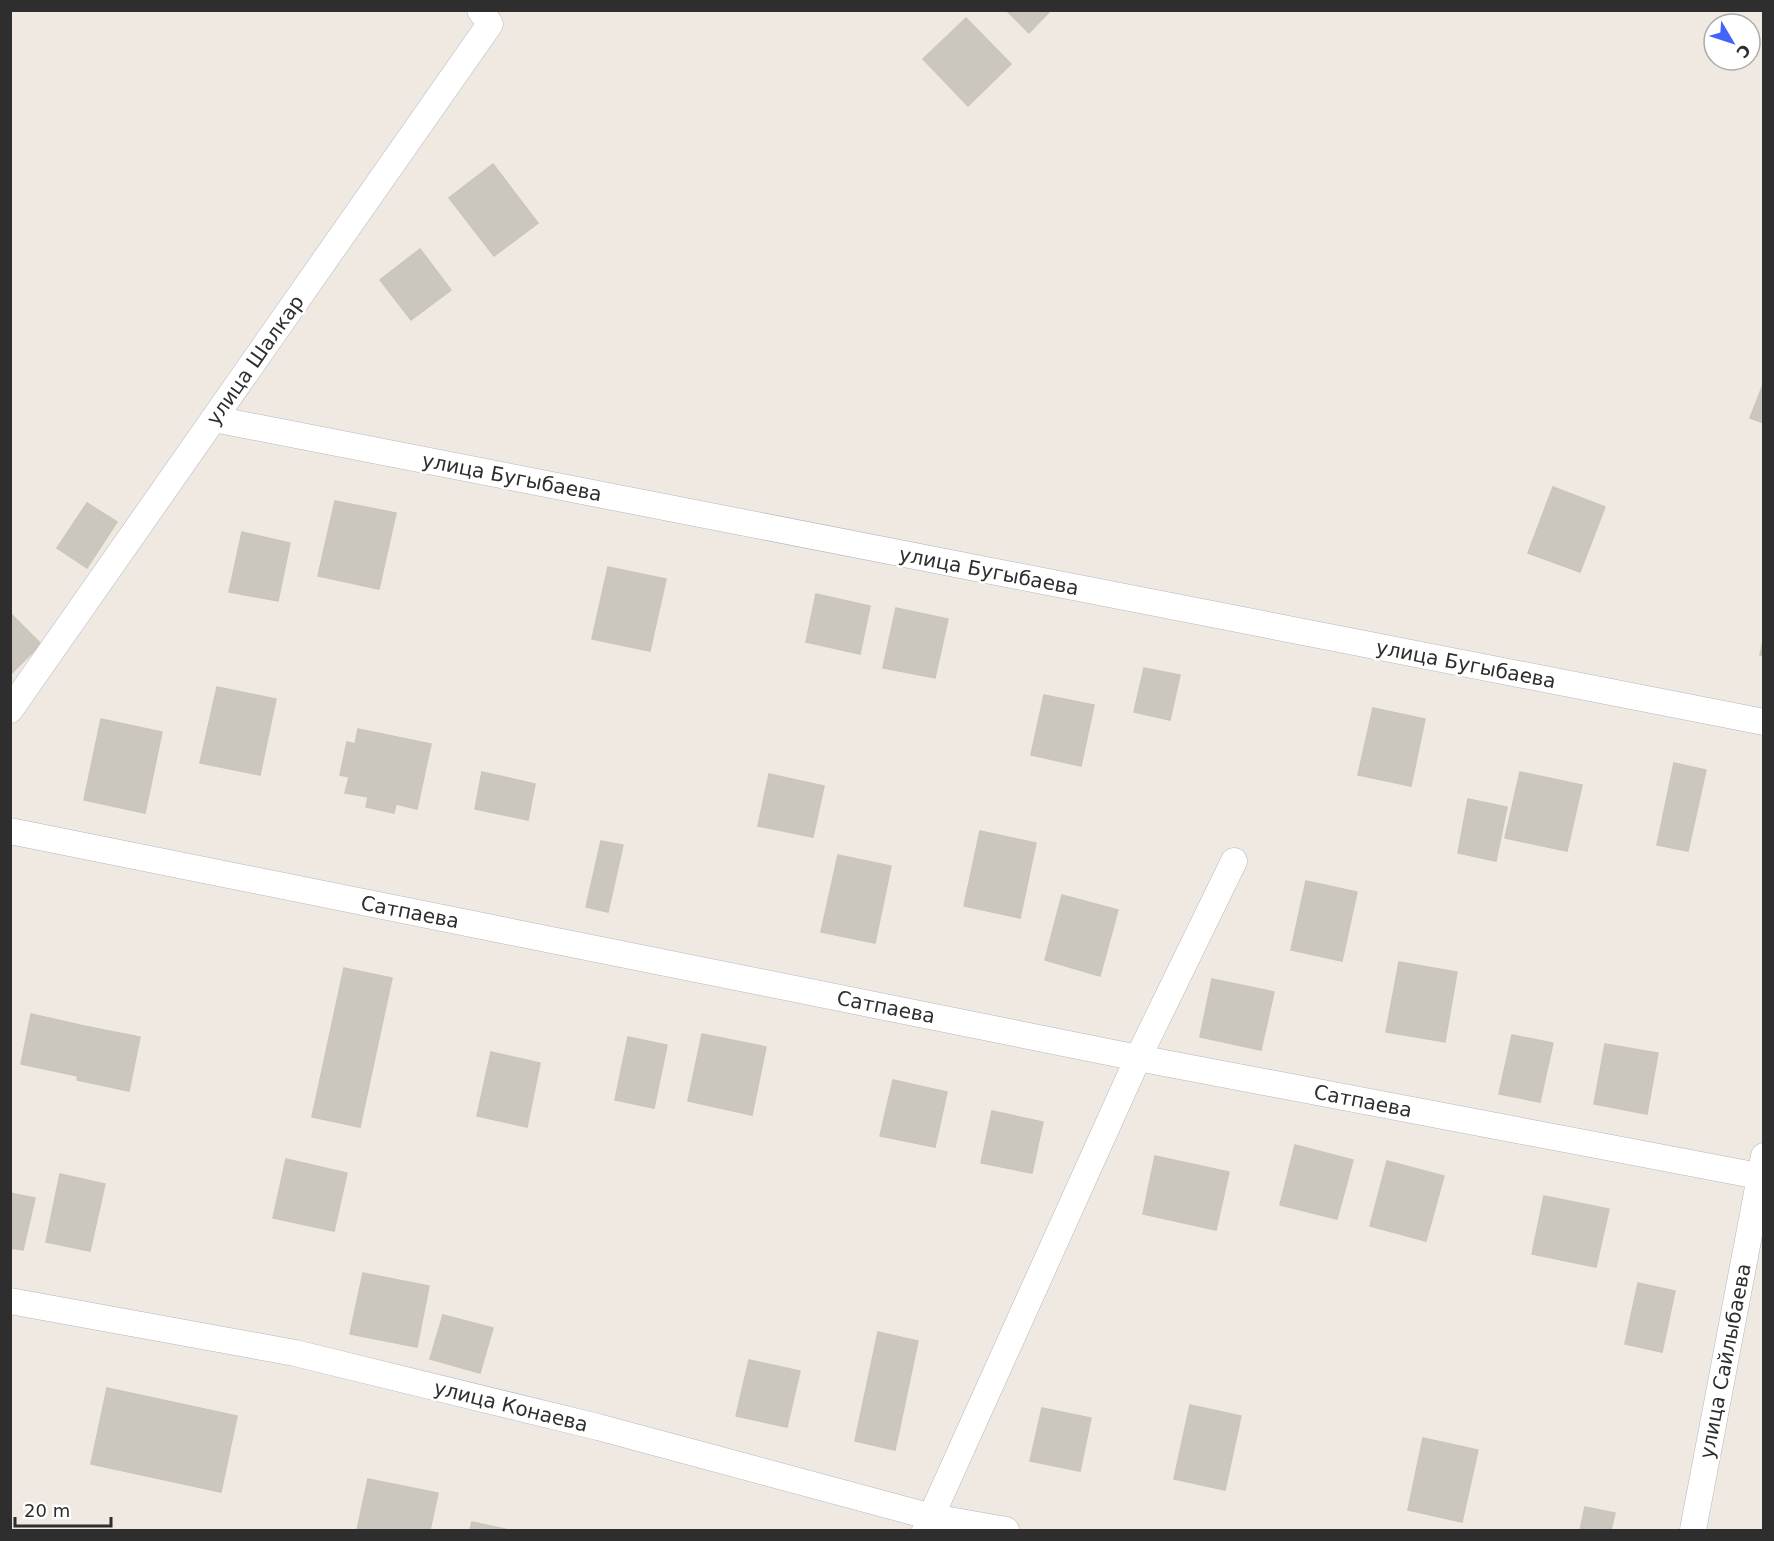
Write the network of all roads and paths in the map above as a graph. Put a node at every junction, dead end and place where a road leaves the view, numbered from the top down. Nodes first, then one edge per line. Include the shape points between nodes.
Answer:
1 (480, 10) edge
2 (214, 419) junction
3 (10, 710) edge
4 (1764, 722) edge
5 (10, 831) edge
6 (1234, 861) dead end
7 (1138, 1058) junction
8 (1762, 1170) edge
9 (10, 1301) edge
10 (928, 1524) edge
11 (1006, 1530) edge
12 (1693, 1530) edge

1 - 2 street, улица Шалкар via 490,24
2 - 3 street, улица Шалкар
2 - 4 street, улица Бугыбаева
5 - 7 street, Сатпаева
6 - 7 street
7 - 8 street, Сатпаева
7 - 10 street
8 - 12 street, улица Сайлыбаева
9 - 10 street, улица Конаева via 295,1353 598,1427
10 - 11 street, улица Конаева

